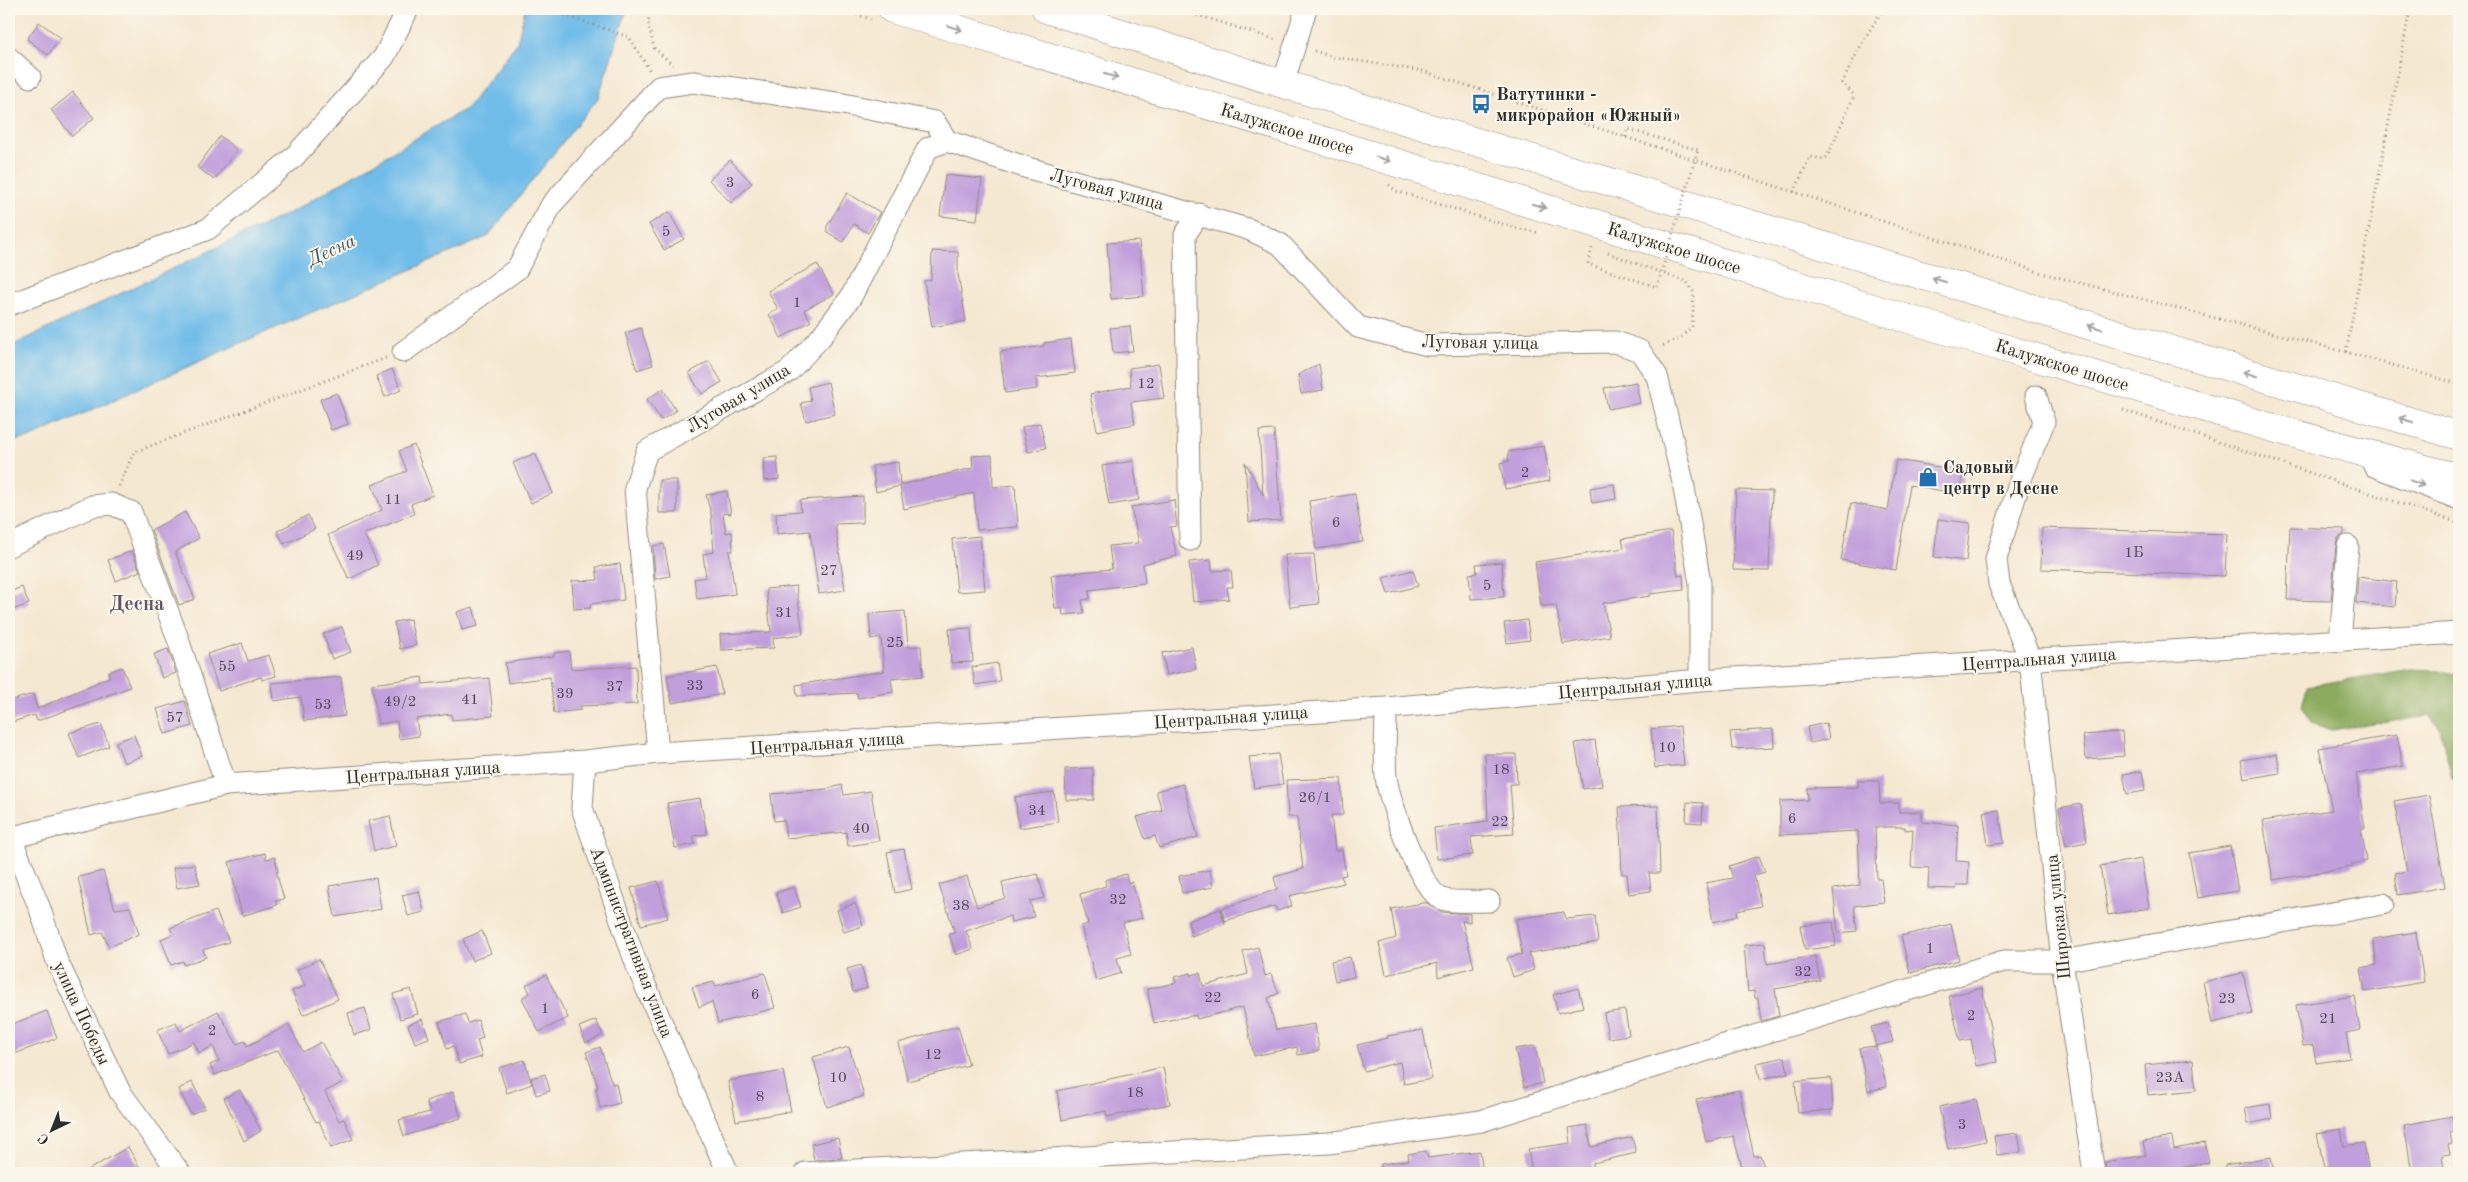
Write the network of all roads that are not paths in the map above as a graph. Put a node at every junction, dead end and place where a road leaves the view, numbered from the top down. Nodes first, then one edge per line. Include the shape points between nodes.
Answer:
1 (408, 9) edge
2 (892, 9) edge
3 (1046, 9) edge
4 (1306, 9) edge
5 (9, 58) edge
6 (30, 78) dead end
7 (1283, 84) junction
8 (947, 141) junction
9 (1199, 214) junction
10 (9, 305) edge
11 (403, 352) road end
12 (2036, 396) dead end
13 (2273, 428) junction
14 (2457, 435) edge
15 (2459, 478) edge
16 (2459, 499) edge
17 (1190, 540) dead end
18 (9, 546) edge
19 (2348, 546) dead end
20 (2459, 633) edge
21 (2240, 640) dead end
22 (2340, 641) junction
23 (2145, 652) junction
24 (2030, 659) junction
25 (1700, 680) junction
26 (1386, 708) junction
27 (658, 753) junction
28 (585, 761) junction
29 (226, 785) junction
30 (10, 838) edge
31 (1489, 901) dead end
32 (2384, 904) dead end
33 (2062, 961) junction
34 (180, 1173) edge
35 (728, 1173) edge
36 (805, 1173) edge
37 (2094, 1173) edge

1 - 10 street via 384,57 300,150 208,229
2 -> 13 highway, Калужское шоссе
3 - 7 highway
4 - 7 street
5 - 6 street
14 -> 7 highway
8 - 9 street, Луговая улица via 1028,168
8 - 11 street via 935,122 843,104 692,82 659,86 552,204 516,269
8 - 27 street, Луговая улица via 928,148 852,298 789,371 647,450 635,488
9 - 17 street via 1186,235 1185,244
9 - 25 street, Луговая улица via 1280,244 1358,327 1428,345 1615,342 1640,351 1657,376 1683,482 1700,583
12 - 24 street, Широкая улица via 2044,422 2020,481 1996,559 1999,584
13 - 15 highway, Калужское шоссе
13 -> 16 street
18 - 29 street via 92,506 111,504 131,512 178,639
19 - 22 street
20 - 22 street, Центральная улица
21 - 23 street
22 - 23 street, Центральная улица
23 - 24 street, Центральная улица
24 - 25 street, Центральная улица
24 - 33 street, Широкая улица
25 - 26 street, Центральная улица
26 - 27 street, Центральная улица
26 - 31 street via 1386,778 1400,829 1432,893 1442,900
27 - 28 street, Центральная улица
28 - 29 street, Центральная улица
28 - 35 street, Административная улица via 582,808 638,969
29 - 30 street, Центральная улица
30 - 34 street, улица Победы via 40,909 57,961 120,1092
32 - 33 street
33 - 36 street via 2004,961 1481,1121 1329,1143
33 - 37 street, Широкая улица

